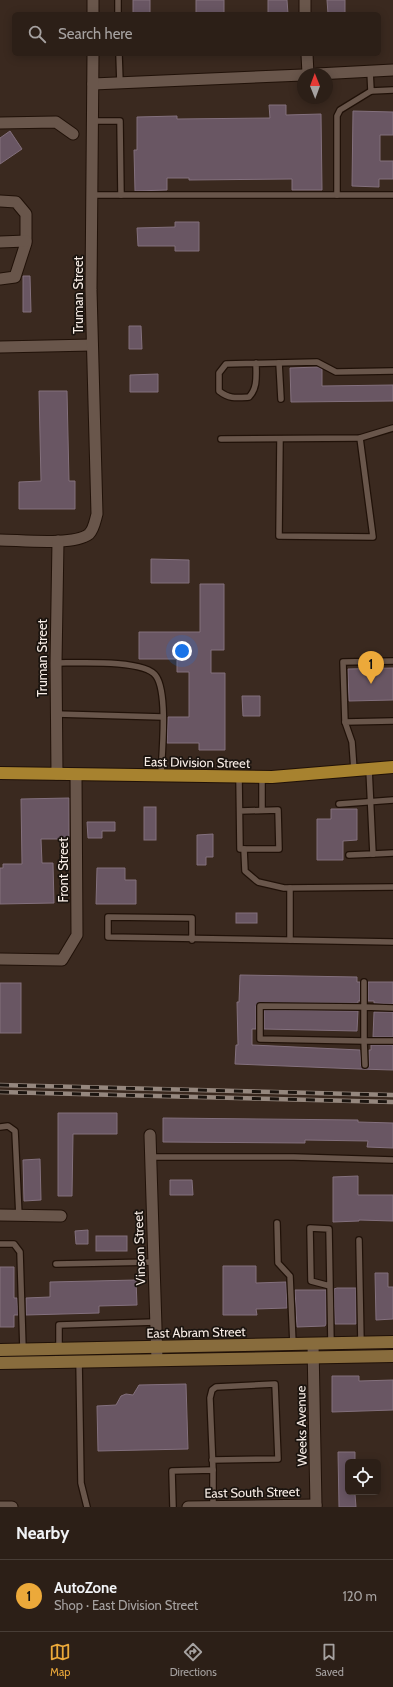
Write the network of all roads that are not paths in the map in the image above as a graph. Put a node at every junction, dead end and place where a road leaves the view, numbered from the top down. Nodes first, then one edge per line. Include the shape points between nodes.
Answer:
1 (93, 0) edge
2 (118, 0) edge
3 (305, 0) edge
4 (93, 12) edge
5 (118, 12) edge
6 (305, 12) edge
7 (93, 56) edge
8 (119, 56) edge
9 (307, 56) edge
10 (308, 68) edge
11 (393, 70) edge
12 (370, 71) junction
13 (333, 73) edge
14 (297, 75) edge
15 (120, 83) junction
16 (93, 84) junction
17 (393, 90) edge
18 (372, 91) junction
19 (93, 121) junction
20 (0, 123) edge
21 (73, 134) dead end
22 (92, 195) junction
23 (121, 195) junction
24 (337, 195) junction
25 (393, 195) edge
26 (0, 201) edge
27 (26, 241) junction
28 (0, 242) edge
29 (0, 279) edge
30 (92, 345) junction
31 (0, 346) edge
32 (256, 363) junction
33 (279, 363) junction
34 (393, 371) edge
35 (281, 399) dead end
36 (393, 428) edge
37 (221, 438) dead end
38 (360, 438) junction
39 (280, 439) junction
40 (0, 540) edge
41 (58, 541) junction
42 (393, 661) edge
43 (56, 663) junction
44 (56, 714) junction
45 (162, 716) junction
46 (393, 721) edge
47 (345, 722) junction
48 (393, 767) edge
49 (370, 770) junction
50 (354, 771) junction
51 (0, 773) edge
52 (57, 774) junction
53 (76, 775) junction
54 (162, 776) junction
55 (240, 777) junction
56 (262, 777) junction
57 (393, 800) edge
58 (371, 801) junction
59 (339, 804) dead end
60 (262, 810) junction
61 (240, 811) junction
62 (244, 849) junction
63 (393, 853) edge
64 (373, 854) junction
65 (349, 855) dead end
66 (393, 887) edge
67 (290, 888) junction
68 (192, 940) junction
69 (290, 940) junction
70 (393, 942) edge
71 (0, 959) edge
72 (364, 982) dead end
73 (364, 1007) junction
74 (393, 1008) edge
75 (364, 1041) junction
76 (393, 1041) edge
77 (365, 1065) dead end
78 (0, 1127) edge
79 (150, 1136) dead end
80 (150, 1157) junction
81 (393, 1160) edge
82 (0, 1215) edge
83 (19, 1216) junction
84 (61, 1216) dead end
85 (277, 1223) dead end
86 (359, 1240) dead end
87 (0, 1244) edge
88 (154, 1262) junction
89 (56, 1264) dead end
90 (330, 1286) junction
91 (156, 1322) junction
92 (393, 1342) edge
93 (361, 1343) junction
94 (293, 1344) junction
95 (313, 1344) junction
96 (331, 1344) junction
97 (156, 1347) junction
98 (79, 1348) junction
99 (59, 1349) junction
100 (0, 1350) edge
101 (23, 1350) junction
102 (393, 1356) edge
103 (313, 1358) junction
104 (157, 1360) junction
105 (79, 1362) junction
106 (0, 1363) edge
107 (212, 1460) junction
108 (213, 1470) junction
109 (213, 1506) edge
110 (316, 1506) edge
111 (0, 1507) edge
112 (12, 1507) edge
113 (87, 1507) edge
114 (173, 1507) edge
115 (188, 1507) edge

1 - 4 street
2 - 5 lane
3 - 6 street
7 - 16 street, Truman Street
8 - 15 lane
9 - 10 street
11 - 12 street
12 - 13 street
12 - 18 lane
14 - 15 street
15 - 16 street
16 - 19 street, Truman Street
17 - 18 lane
18 - 24 lane via 340,110 337,116
19 - 22 street, Truman Street
19 - 23 lane via 120,122
20 - 21 street via 56,122
22 - 23 lane
22 - 30 street, Truman Street
23 - 24 lane
24 - 25 lane
26 - 27 street via 16,202 26,214
27 - 28 street
27 - 29 street via 14,277
30 - 31 street
30 - 41 street, Truman Street via 97,514 89,534 77,540
32 - 32 lane via 226,364 219,373 219,390 234,398 249,397 256,386
32 - 33 lane
33 - 34 lane via 317,362 336,372
33 - 35 lane
36 - 38 lane
37 - 39 lane
38 - 39 lane
38 - 39 lane via 373,537 279,536
40 - 41 street
41 - 43 street, Truman Street
42 - 47 lane via 343,662
43 - 44 street, Truman Street
43 - 45 lane via 125,664 145,668 156,674 161,684
44 - 45 lane
44 - 52 street, Truman Street
45 - 54 lane
46 - 47 lane
47 - 50 lane via 352,742
48 - 49 main road, East Division Street
49 - 50 main road, East Division Street
49 - 58 lane
50 - 56 main road, East Division Street
51 - 52 main road, East Division Street
52 - 53 main road, East Division Street
53 - 54 main road, East Division Street
53 - 71 street, Front Street via 77,936 62,960
54 - 55 main road, East Division Street
55 - 56 main road, East Division Street
55 - 61 lane
56 - 60 lane
57 - 58 lane
58 - 59 lane
58 - 64 lane
60 - 61 lane
60 - 62 lane via 278,810 279,849
61 - 62 lane via 240,849
62 - 67 lane via 245,871 258,882
63 - 64 lane
64 - 65 lane
66 - 67 lane
67 - 69 lane
68 - 68 lane via 108,937 108,917 192,918
68 - 69 lane
69 - 70 lane
72 - 73 lane
73 - 74 lane
73 - 75 lane
73 - 75 lane via 260,1006 260,1039
75 - 76 lane
75 - 77 lane
78 - 83 lane via 8,1126 15,1131
79 - 80 street, Vinson Street
80 - 81 lane
80 - 88 street, Vinson Street
82 - 83 street
83 - 84 street
85 - 94 lane via 278,1263 290,1276
86 - 93 lane
87 - 101 lane via 14,1244 20,1252
88 - 89 lane
88 - 91 street, Vinson Street
90 - 90 lane via 329,1229 310,1228 311,1281
90 - 96 lane
91 - 97 street, Vinson Street
91 - 99 lane via 58,1325
92 - 93 main road, East Abram Street
93 - 96 main road, East Abram Street
94 - 95 main road, East Abram Street
94 - 97 main road, East Abram Street
95 - 96 main road, East Abram Street
95 - 103 street, Weeks Avenue
97 - 98 main road, East Abram Street
97 - 104 street, Vinson Street
98 - 99 main road, East Abram Street
98 - 105 lane
99 - 101 main road, East Abram Street
100 - 101 main road, East Abram Street
102 - 103 main road
103 - 104 main road
103 - 110 street, Weeks Avenue
104 - 105 main road
105 - 106 main road
105 - 113 lane via 81,1482
107 - 107 lane via 212,1390 216,1387 275,1384 278,1459
107 - 108 lane
108 - 109 lane
108 - 114 lane via 172,1472
109 - 110 street, East South Street
109 - 115 street, East South Street
111 - 112 street

